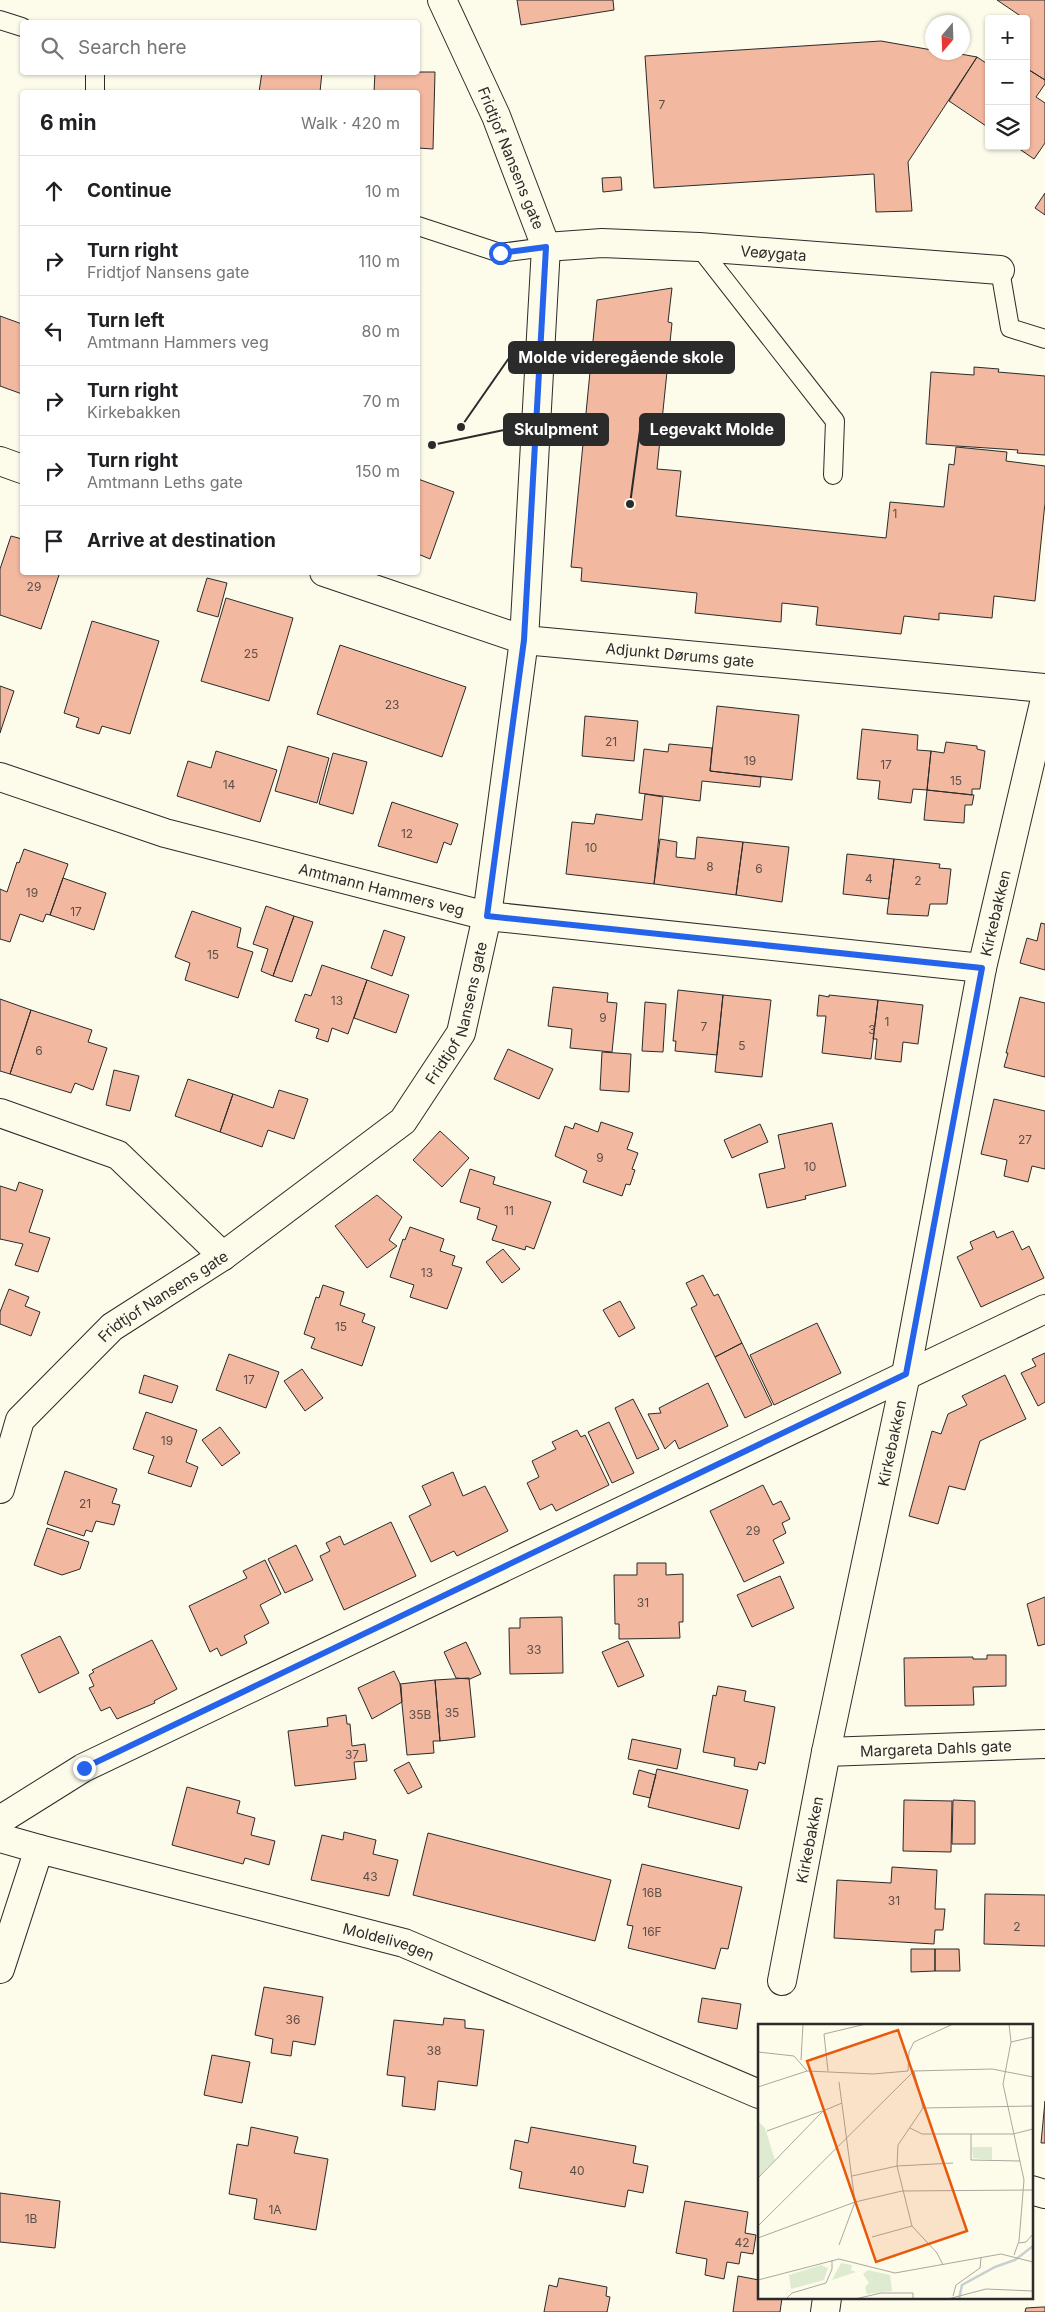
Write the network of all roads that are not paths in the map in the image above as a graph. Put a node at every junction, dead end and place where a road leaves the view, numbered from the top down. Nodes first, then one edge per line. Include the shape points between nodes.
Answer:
1 (442, 0) edge
2 (0, 20) edge
3 (20, 27) edge
4 (95, 75) edge
5 (96, 90) edge
6 (420, 227) edge
7 (546, 247) junction
8 (699, 247) junction
9 (1000, 270) joint
10 (1045, 339) edge
11 (0, 462) edge
12 (20, 468) edge
13 (833, 475) dead end
14 (333, 575) edge
15 (524, 640) junction
16 (1045, 688) edge
17 (1045, 700) edge
18 (0, 777) edge
19 (487, 916) junction
20 (982, 968) junction
21 (0, 1113) edge
22 (222, 1256) junction
23 (1045, 1308) edge
24 (906, 1374) junction
25 (10, 1417) edge
26 (0, 1489) edge
27 (1045, 1744) edge
28 (826, 1752) junction
29 (0, 1820) edge
30 (0, 1838) edge
31 (39, 1849) junction
32 (0, 1969) edge
33 (782, 1981) dead end
34 (758, 2094) edge
35 (1032, 2190) edge
36 (1045, 2194) edge

1 - 7 street, Fridtjof Nansens gate via 496,116
2 - 3 lane
4 - 5 lane
6 - 7 lane via 500,253
7 - 8 street, Veøygata via 602,244
7 - 15 street, Fridtjof Nansens gate
8 - 9 street, Veøygata
8 - 13 lane via 835,421
9 - 10 lane via 1010,328
11 - 12 street
14 - 15 street, Adjunkt Dørums gate
15 - 16 street, Adjunkt Dørums gate
15 - 19 street, Fridtjof Nansens gate
17 - 20 street, Kirkebakken
18 - 19 street, Amtmann Hammers veg via 165,834
19 - 20 street, Amtmann Hammers veg
19 - 22 street, Fridtjof Nansens gate via 461,1032 403,1121
20 - 24 street, Kirkebakken
21 - 22 street via 118,1154
22 - 25 street, Fridtjof Nansens gate via 112,1327
23 - 24 street
24 - 28 street, Kirkebakken
24 - 29 street via 84,1768
25 - 26 street, Fridtjof Nansens gate
27 - 28 street, Margareta Dahls gate
28 - 33 street, Kirkebakken
30 - 31 street, Moldelivegen
31 - 32 street
31 - 34 street, Moldelivegen via 404,1943
35 - 36 street

